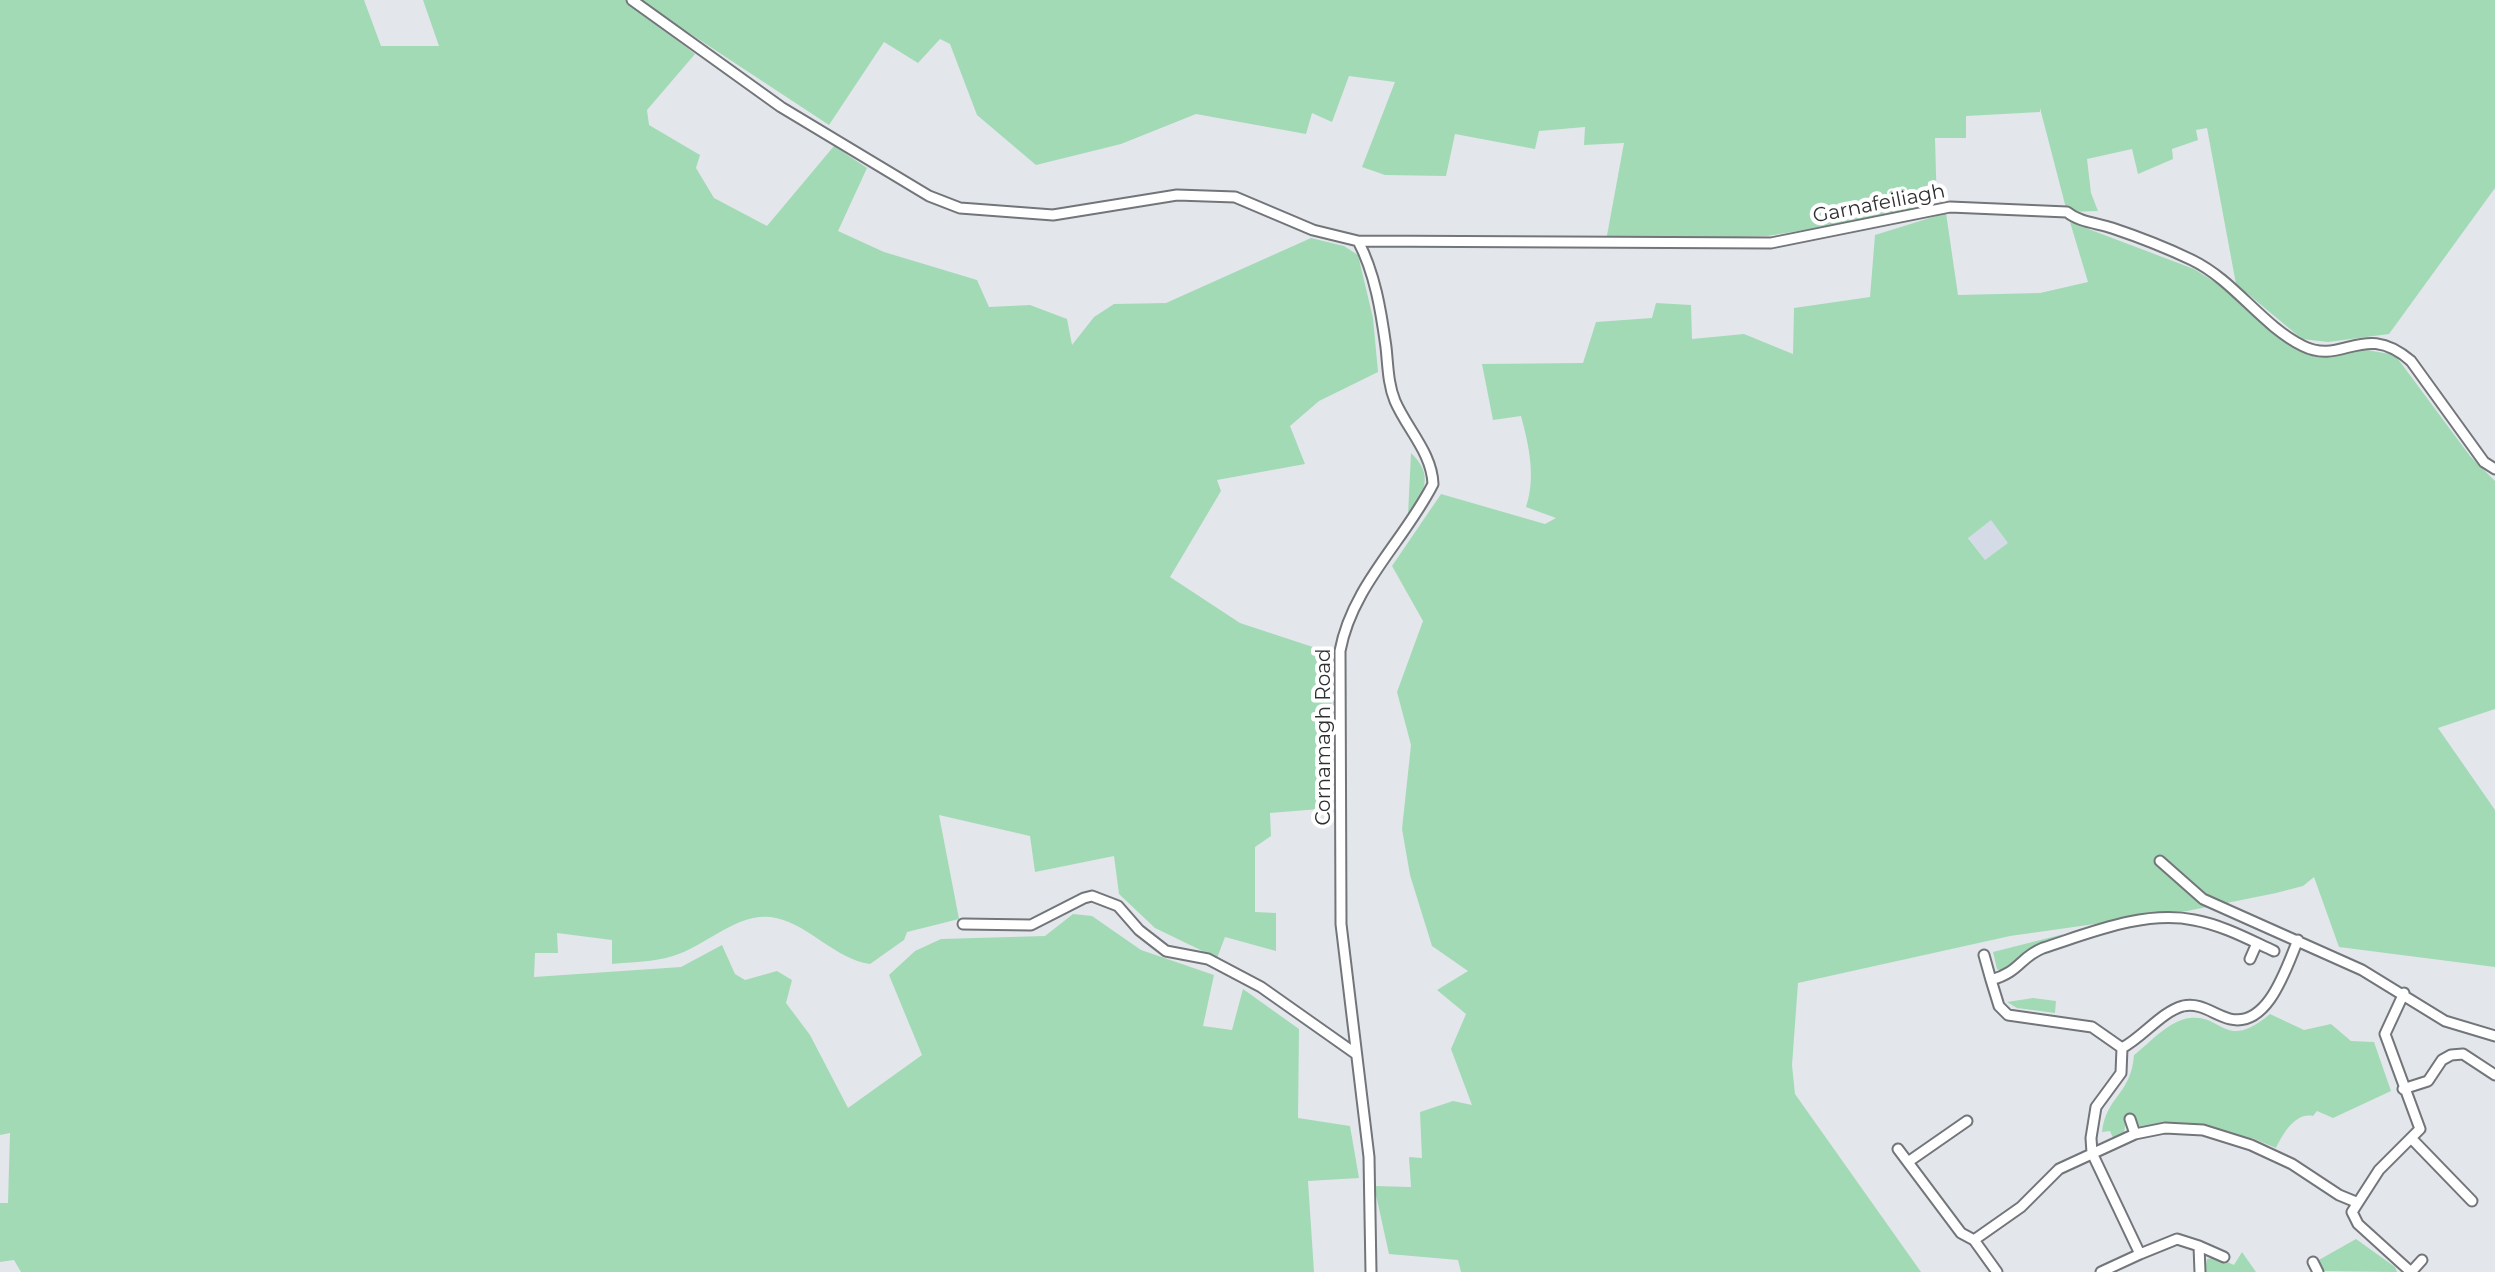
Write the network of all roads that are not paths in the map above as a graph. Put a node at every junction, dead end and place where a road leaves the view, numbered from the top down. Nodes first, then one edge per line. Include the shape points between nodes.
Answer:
1 (632, 0) edge
2 (1358, 241) junction
3 (2495, 469) edge
4 (2160, 861) dead end
5 (963, 924) dead end
6 (2298, 940) junction
7 (2257, 943) junction
8 (2274, 951) dead end
9 (1984, 955) dead end
10 (2250, 959) dead end
11 (1991, 980) junction
12 (2404, 993) junction
13 (2495, 1036) edge
14 (2122, 1048) junction
15 (1356, 1054) junction
16 (2495, 1075) edge
17 (2403, 1089) junction
18 (2130, 1119) dead end
19 (1967, 1121) dead end
20 (2135, 1134) junction
21 (2411, 1138) junction
22 (1898, 1149) dead end
23 (2092, 1153) junction
24 (1908, 1162) junction
25 (2472, 1201) dead end
26 (2356, 1202) junction
27 (1974, 1240) junction
28 (2199, 1246) junction
29 (2140, 1254) junction
30 (2224, 1257) dead end
31 (2422, 1260) dead end
32 (2313, 1262) dead end
33 (2411, 1271) edge
34 (1371, 1272) edge
35 (1997, 1272) edge
36 (2101, 1272) edge
37 (2200, 1272) edge
38 (2318, 1272) edge

1 - 2 street, Garnafeiliagh via 781,107 929,196 960,208 1053,215 1177,195 1235,197 1313,230
2 - 3 street, Garnafeiliagh via 1771,243 1950,207 2067,212 2204,267 2304,347 2327,350 2370,341 2396,348 2484,462
2 - 15 street, Cornamagh Road via 1368,260 1383,323 1388,381 1432,470 1433,484 1360,595 1340,651 1341,924
4 - 6 street via 2203,899
5 - 15 street via 1031,925 1084,898 1109,900 1159,947 1208,959 1261,987
6 - 12 street
6 - 14 street via 2273,994 2253,1013 2233,1019 2198,1006 2181,1007
7 - 8 street
7 - 10 street
7 - 11 street via 2210,923 2155,918 2036,950 2013,973
9 - 11 street
11 - 14 street via 1999,1006 2008,1015 2092,1027
12 - 13 street via 2445,1021
12 - 17 street via 2385,1032
14 - 23 street via 2120,1077 2093,1114
15 - 34 street, Cornamagh Road via 1369,1157
16 - 17 street via 2463,1054 2451,1055 2428,1081
17 - 21 street via 2420,1127
18 - 20 street
19 - 24 street
20 - 23 street
20 - 26 street via 2174,1127 2229,1137 2279,1157
21 - 25 street
21 - 26 street
22 - 24 street
23 - 27 street via 2059,1169 2021,1207
23 - 29 street
24 - 27 street via 1961,1233
26 - 33 street via 2352,1212 2358,1224
27 - 35 street
28 - 29 street via 2177,1239
28 - 30 street
28 - 37 street
29 - 36 street
31 - 33 street
32 - 38 street

